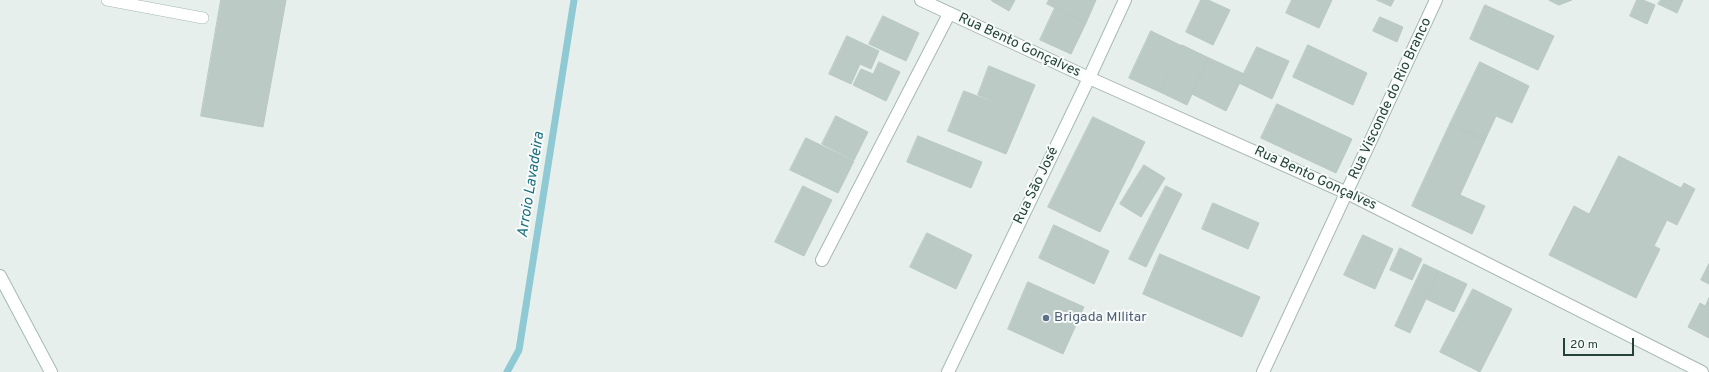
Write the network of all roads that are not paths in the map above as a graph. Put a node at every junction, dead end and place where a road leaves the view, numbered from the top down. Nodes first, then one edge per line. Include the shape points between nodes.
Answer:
1 (107, 0) edge
2 (921, 0) edge
3 (1125, 0) edge
4 (1436, 0) edge
5 (949, 14) junction
6 (203, 18) dead end
7 (1089, 78) junction
8 (1347, 193) junction
9 (822, 260) dead end
10 (0, 276) edge
11 (51, 372) edge
12 (948, 372) edge
13 (1263, 372) edge
14 (1702, 372) edge

1 - 6 lane
2 - 5 street, Rua Bento Gonçalves
3 - 7 street, Rua São José
4 - 8 street, Rua Visconde do Rio Branco
5 - 7 street, Rua Bento Gonçalves
5 - 9 street
7 - 8 street, Rua Bento Gonçalves
7 - 12 street, Rua São José
8 - 13 street, Rua Visconde do Rio Branco
8 - 14 street, Rua Bento Gonçalves
10 - 11 street

